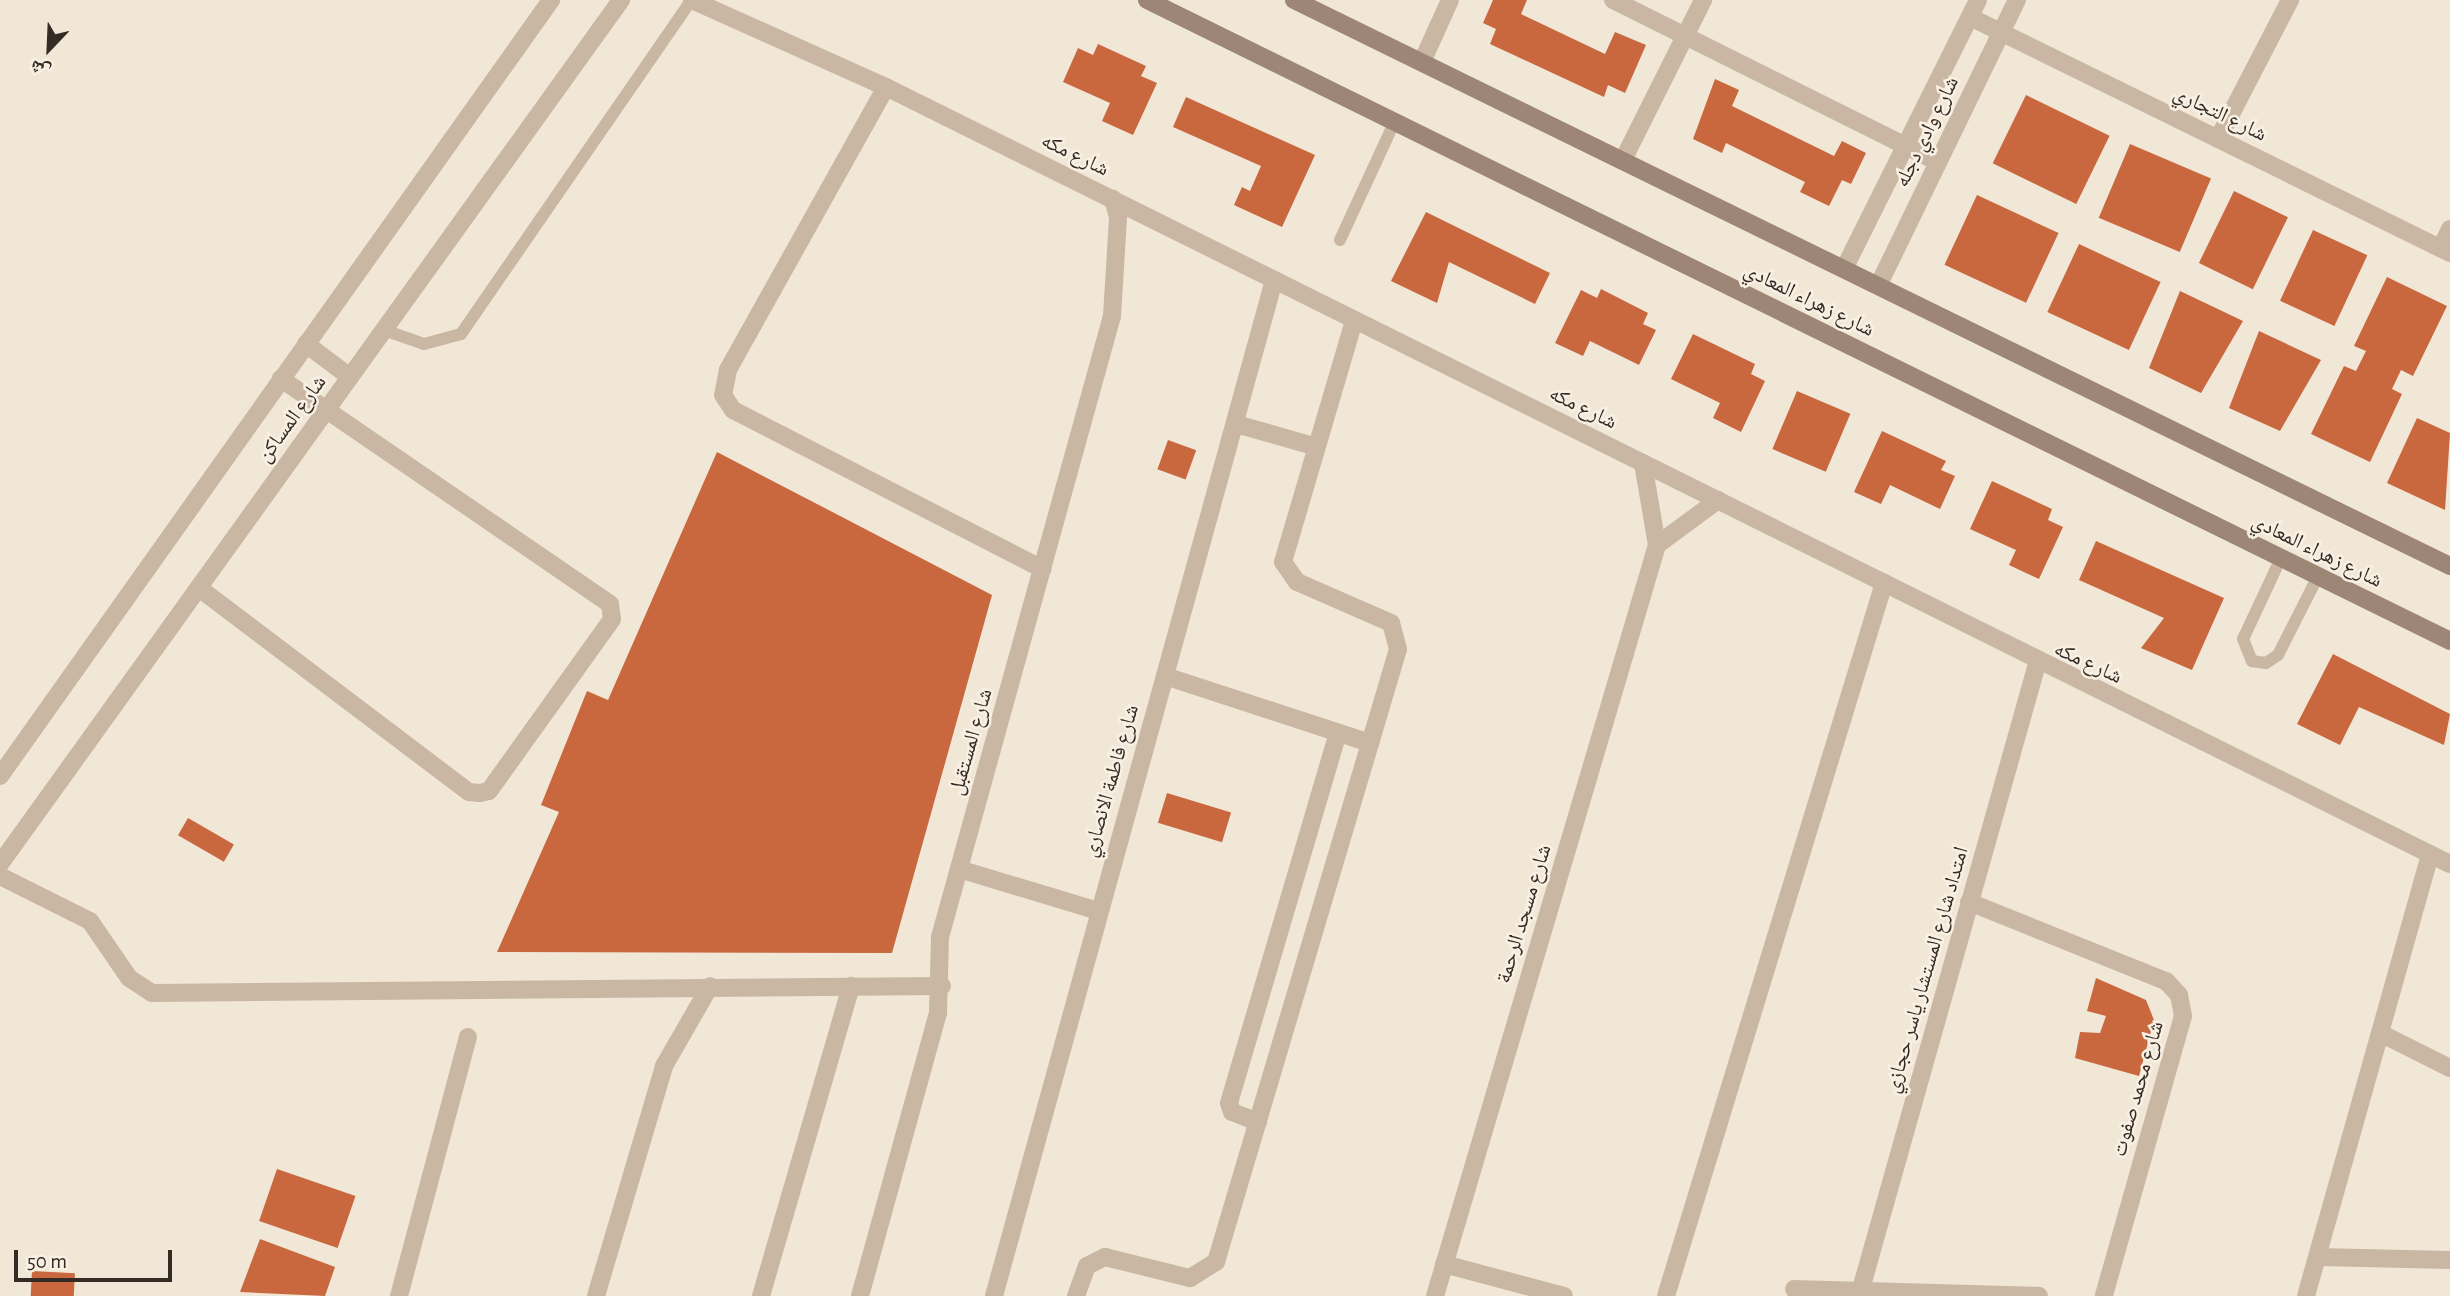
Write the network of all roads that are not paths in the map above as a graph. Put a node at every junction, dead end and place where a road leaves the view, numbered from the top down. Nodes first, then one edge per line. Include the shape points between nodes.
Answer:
1 (551, 0) edge
2 (621, 0) edge
3 (691, 0) edge
4 (1147, 0) edge
5 (1294, 0) edge
6 (1450, 0) edge
7 (1613, 0) edge
8 (1703, 0) edge
9 (1978, 0) edge
10 (2017, 0) edge
11 (2290, 0) edge
12 (1970, 17) junction
13 (2001, 32) junction
14 (1684, 38) junction
15 (1422, 62) junction
16 (886, 87) junction
17 (1395, 121) junction
18 (2218, 139) junction
19 (1906, 146) junction
20 (1624, 158) junction
21 (1938, 162) junction
22 (1113, 200) junction
23 (2450, 229) edge
24 (1340, 240) dead end
25 (2445, 250) edge
26 (1845, 268) junction
27 (1274, 279) junction
28 (1880, 284) junction
29 (1354, 320) junction
30 (384, 330) junction
31 (306, 344) junction
32 (350, 377) junction
33 (281, 379) junction
34 (326, 410) junction
35 (1236, 424) junction
36 (1314, 446) junction
37 (1643, 463) junction
38 (1718, 500) junction
39 (1657, 545) junction
40 (2281, 558) junction
41 (2450, 566) edge
42 (1043, 569) junction
43 (2318, 576) junction
44 (1884, 583) junction
45 (199, 588) junction
46 (2450, 641) edge
47 (2037, 664) junction
48 (1165, 676) junction
49 (1338, 733) junction
50 (1370, 743) junction
51 (0, 776) edge
52 (2430, 854) junction
53 (0, 864) edge
54 (2450, 864) edge
55 (959, 869) junction
56 (0, 876) edge
57 (1969, 902) junction
58 (1098, 911) junction
59 (710, 986) junction
60 (850, 986) junction
61 (942, 986) junction
62 (2381, 1032) junction
63 (468, 1037) dead end
64 (2450, 1068) edge
65 (1258, 1122) junction
66 (2318, 1257) junction
67 (2450, 1260) edge
68 (1444, 1264) junction
69 (1794, 1289) dead end
70 (1861, 1289) junction
71 (399, 1296) edge
72 (596, 1296) edge
73 (761, 1296) edge
74 (860, 1296) edge
75 (994, 1296) edge
76 (1076, 1296) edge
77 (1435, 1296) edge
78 (1564, 1296) edge
79 (1666, 1296) edge
80 (2039, 1296) edge
81 (2104, 1296) edge
82 (2306, 1296) edge

1 - 31 street, شارع المساكن
2 - 30 street, شارع المساكن
3 - 16 street, شارع مكه
3 - 30 lane via 461,334 424,344
4 - 17 main road, شارع زهراء المعادي
5 - 15 main road
6 - 15 street
7 - 14 street
8 - 14 street
9 - 12 street, شارع وادي دجله
10 - 13 street, شارع وادي دجله
11 - 18 street
12 - 13 street, شارع التجاري
12 - 19 street, شارع وادي دجله
13 - 18 street, شارع التجاري
13 - 21 street, شارع وادي دجله
14 - 19 street
14 - 20 street
15 - 20 main road
16 - 22 street, شارع مكه
16 - 42 street via 728,370 723,394 733,410
17 - 24 lane
17 - 40 main road, شارع زهراء المعادي
18 - 25 street, شارع التجاري
19 - 21 street
19 - 26 street, شارع وادي دجله
20 - 26 main road
21 - 28 street, شارع وادي دجله
22 - 27 street, شارع مكه
22 - 42 street, شارع المستقبل via 1118,218 1112,316
23 - 25 street
26 - 28 main road
27 - 29 street, شارع مكه
27 - 35 street, شارع فاطمة الانصاري
28 - 41 main road
29 - 36 street
29 - 37 street, شارع مكه
30 - 32 street, شارع المساكن
31 - 32 street
31 - 33 street, شارع المساكن
32 - 34 street, شارع المساكن
33 - 34 street
33 - 51 street, شارع المساكن
34 - 45 street, شارع المساكن
34 - 45 street via 610,604 612,619 489,790 480,793 468,792
35 - 36 street
35 - 48 street, شارع فاطمة الانصاري
36 - 50 street via 1283,562 1297,582 1386,620 1398,634
37 - 38 street, شارع مكه
37 - 39 street, شارع مسجد الرحمة
38 - 39 street
38 - 44 street, شارع مكه
39 - 68 street, شارع مسجد الرحمة
40 - 43 main road, شارع زهراء المعادي
40 - 43 lane via 2243,639 2252,661 2266,663 2278,655
42 - 55 street, شارع المستقبل
43 - 46 main road, شارع زهراء المعادي
44 - 47 street, شارع مكه
44 - 79 street
45 - 53 street, شارع المساكن
47 - 52 street, شارع مكه
47 - 57 street, امتداد شارع المستشار ياسر حجازي
48 - 49 street
48 - 58 street, شارع فاطمة الانصاري
49 - 50 street
49 - 65 street via 1229,1103 1232,1112
50 - 65 street
52 - 54 street, شارع مكه
52 - 62 street
55 - 58 street
55 - 61 street, شارع المستقبل via 940,937
56 - 59 street via 90,921 129,978 152,993
57 - 70 street, امتداد شارع المستشار ياسر حجازي
57 - 81 street, شارع محمد صفوت via 2166,981 2179,995 2183,1016
58 - 75 street, شارع فاطمة الانصاري
59 - 60 street
59 - 72 street via 664,1066
60 - 61 street
60 - 73 street
61 - 74 street, شارع المستقبل
62 - 64 street
62 - 66 street
63 - 71 street
65 - 76 street via 1212,1268 1190,1278 1105,1256 1087,1266
66 - 67 street
66 - 82 street
68 - 77 street, شارع مسجد الرحمة
68 - 78 street
69 - 70 street
70 - 80 street

